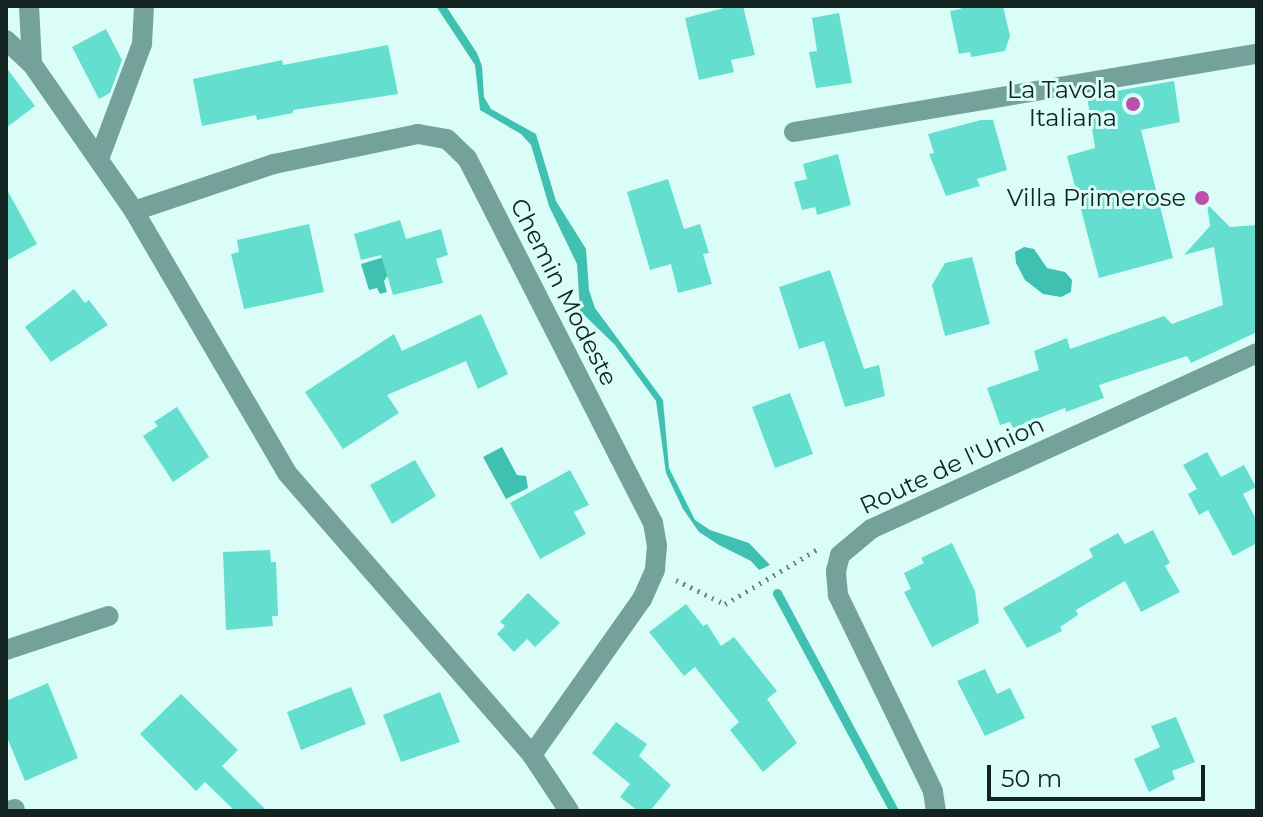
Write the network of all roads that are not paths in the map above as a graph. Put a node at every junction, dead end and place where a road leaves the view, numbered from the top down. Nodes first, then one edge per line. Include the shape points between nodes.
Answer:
1 (29, 6) edge
2 (144, 6) edge
3 (6, 40) edge
4 (1257, 54) edge
5 (32, 64) junction
6 (794, 132) dead end
7 (99, 159) junction
8 (134, 211) junction
9 (1257, 353) edge
10 (109, 616) dead end
11 (6, 650) edge
12 (532, 755) junction
13 (569, 811) edge
14 (936, 811) edge

1 - 5 street
2 - 7 street via 142,44
3 - 5 street
4 - 6 street
5 - 7 street
7 - 8 street
8 - 12 street via 287,473
8 - 12 street, Chemin Modeste via 274,164 418,134 447,139 467,158 653,523 657,546 655,570 642,599
9 - 14 street, Route de l'Union via 871,529 840,555 838,595 933,791
10 - 11 street
12 - 13 street

